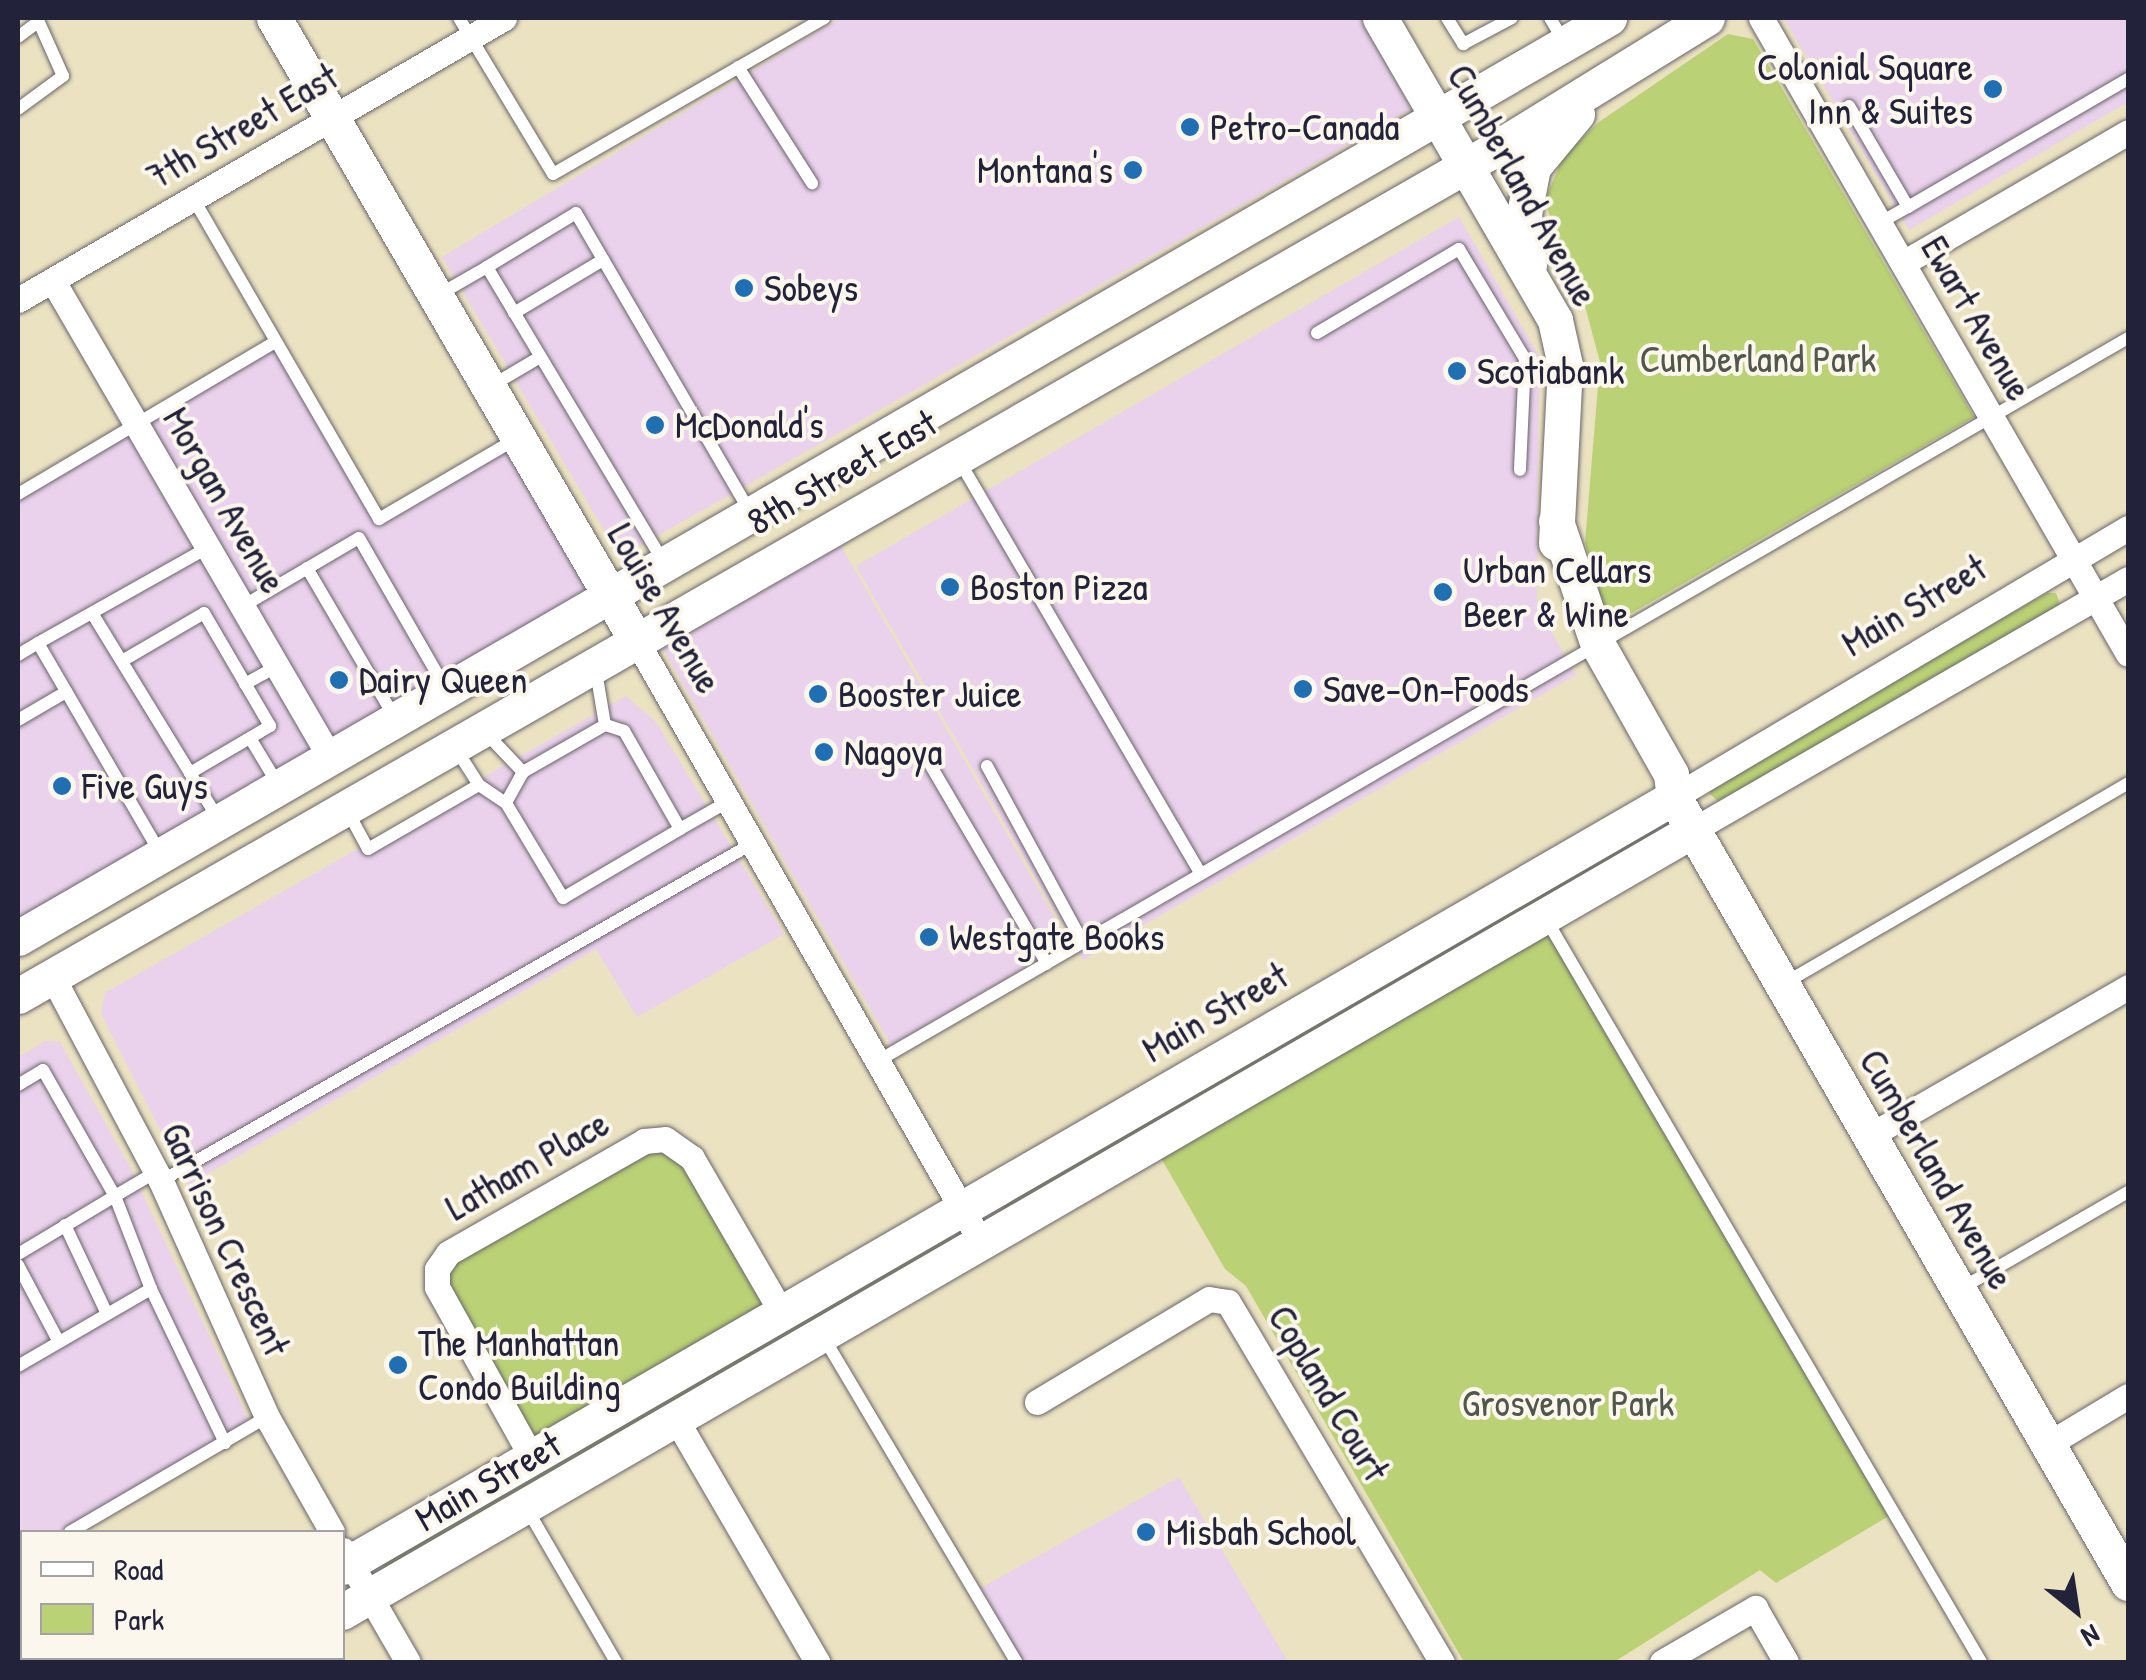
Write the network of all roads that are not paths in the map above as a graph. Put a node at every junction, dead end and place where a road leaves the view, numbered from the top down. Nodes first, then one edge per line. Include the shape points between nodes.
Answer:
1 (274, 18) edge
2 (504, 18) edge
3 (824, 18) edge
4 (1380, 18) edge
5 (1448, 18) edge
6 (1512, 18) edge
7 (1608, 18) edge
8 (1707, 18) edge
9 (1761, 18) edge
10 (38, 20) edge
11 (465, 27) edge
12 (1557, 30) edge
13 (18, 37) edge
14 (738, 67) junction
15 (1624, 72) junction
16 (2128, 79) edge
17 (1850, 106) dead end
18 (18, 108) edge
19 (1437, 116) junction
20 (332, 117) junction
21 (2128, 132) edge
22 (1466, 165) junction
23 (812, 183) dead end
24 (192, 198) junction
25 (1908, 207) junction
26 (1879, 222) junction
27 (603, 260) junction
28 (1903, 263) junction
29 (487, 267) junction
30 (1530, 276) junction
31 (52, 280) junction
32 (436, 296) junction
33 (18, 300) edge
34 (514, 313) junction
35 (1318, 333) dead end
36 (2128, 338) edge
37 (275, 342) junction
38 (540, 357) junction
39 (488, 387) junction
40 (942, 407) junction
41 (1991, 419) junction
42 (137, 424) junction
43 (518, 438) junction
44 (957, 455) junction
45 (1520, 470) dead end
46 (18, 494) edge
47 (752, 515) junction
48 (2128, 528) edge
49 (800, 545) junction
50 (208, 547) junction
51 (2073, 560) junction
52 (665, 566) junction
53 (307, 568) junction
54 (2128, 579) edge
55 (610, 597) junction
56 (2096, 598) junction
57 (243, 606) junction
58 (92, 613) junction
59 (636, 640) junction
60 (38, 644) junction
61 (1589, 650) junction
62 (2128, 654) edge
63 (18, 655) edge
64 (122, 661) junction
65 (595, 663) junction
66 (277, 666) junction
67 (245, 684) junction
68 (447, 691) junction
69 (66, 692) junction
70 (18, 720) edge
71 (397, 720) junction
72 (605, 725) junction
73 (468, 737) junction
74 (250, 738) junction
75 (330, 759) junction
76 (931, 766) dead end
77 (987, 766) dead end
78 (523, 772) junction
79 (190, 773) junction
80 (2128, 783) edge
81 (478, 785) junction
82 (280, 788) junction
83 (1674, 797) junction
84 (729, 801) junction
85 (506, 803) junction
86 (345, 808) junction
87 (220, 822) junction
88 (680, 829) junction
89 (1694, 830) junction
90 (753, 843) junction
91 (162, 856) junction
92 (1201, 874) junction
93 (1544, 917) junction
94 (21, 928) edge
95 (1083, 942) junction
96 (1047, 964) junction
97 (35, 977) edge
98 (1782, 985) junction
99 (2128, 987) edge
100 (18, 996) edge
101 (876, 1062) junction
102 (18, 1085) edge
103 (1869, 1136) junction
104 (158, 1177) junction
105 (2128, 1192) edge
106 (115, 1196) junction
107 (962, 1208) junction
108 (65, 1225) junction
109 (982, 1242) junction
110 (18, 1254) edge
111 (18, 1265) edge
112 (152, 1289) junction
113 (1958, 1290) junction
114 (780, 1310) junction
115 (107, 1314) junction
116 (823, 1336) junction
117 (59, 1342) junction
118 (18, 1366) edge
119 (2128, 1396) edge
120 (1037, 1402) dead end
121 (267, 1417) junction
122 (677, 1421) junction
123 (225, 1442) junction
124 (2048, 1444) junction
125 (531, 1456) junction
126 (527, 1510) junction
127 (73, 1530) edge
128 (329, 1530) edge
129 (345, 1551) edge
130 (345, 1564) edge
131 (2128, 1583) edge
132 (356, 1604) edge
133 (408, 1662) edge
134 (616, 1662) edge
135 (817, 1662) edge
136 (1016, 1662) edge
137 (1442, 1662) edge
138 (1662, 1662) edge
139 (1786, 1662) edge
140 (1982, 1662) edge

1 - 20 main road, Louise Avenue
2 - 11 street, 7th Street East
3 - 14 lane
4 - 19 main road, Cumberland Avenue
5 - 6 lane via 1464,44
7 - 12 main road, 8th Street East
8 - 15 main road, 8th Street East
9 - 26 street, Ewart Avenue
10 - 13 lane
10 - 18 lane via 63,76
11 - 14 lane via 553,174
11 - 20 street, 7th Street East
12 - 19 main road, 8th Street East
14 - 23 lane
15 - 22 main road, 8th Street East
15 - 30 main road via 1559,130 1533,167 1524,214
16 - 25 lane
17 - 25 lane
19 - 22 main road, Cumberland Avenue
19 - 40 main road, 8th Street East
20 - 24 street, 7th Street East
20 - 32 main road, Louise Avenue
21 - 28 street
22 - 30 main road, Cumberland Avenue
22 - 44 main road, 8th Street East
24 - 31 street, 7th Street East
24 - 37 lane
25 - 26 lane
26 - 28 street, Ewart Avenue
27 - 29 lane via 576,213
27 - 34 lane
27 - 47 lane
28 - 41 street, Ewart Avenue
29 - 32 lane
29 - 34 lane
30 - 61 main road, Cumberland Avenue via 1555,320 1565,365 1556,521
31 - 33 street, 7th Street East
31 - 42 street, Morgan Avenue
32 - 39 main road, Louise Avenue
34 - 38 lane
35 - 45 lane via 1459,249 1525,359
36 - 41 lane
37 - 42 lane
37 - 43 lane via 379,519
38 - 39 lane
38 - 52 lane
39 - 43 main road, Louise Avenue
40 - 47 main road, 8th Street East
40 - 49 main road via 916,456 834,511
41 - 51 street, Ewart Avenue
41 - 61 lane
42 - 46 lane
42 - 50 street, Morgan Avenue
43 - 55 main road, Louise Avenue
44 - 49 main road, 8th Street East
44 - 92 lane
47 - 52 main road, 8th Street East
48 - 51 street, Main Street
49 - 59 main road, 8th Street East
50 - 57 street, Morgan Avenue
50 - 58 lane
51 - 56 street, Ewart Avenue
51 - 83 street, Main Street
52 - 55 main road, 8th Street East
53 - 57 lane
53 - 68 lane via 359,538
53 - 71 lane
54 - 56 street, Main Street
55 - 59 main road, Louise Avenue
55 - 68 main road, 8th Street East
56 - 62 street, Ewart Avenue
56 - 89 street, Main Street
57 - 66 street, Morgan Avenue
58 - 60 lane
58 - 64 lane
59 - 65 main road, 8th Street East
59 - 84 street, Louise Avenue
60 - 63 lane
60 - 69 lane
61 - 83 main road, Cumberland Avenue via 1670,774
61 - 92 lane
64 - 67 lane via 204,613
64 - 79 lane
65 - 72 lane
65 - 73 main road, 8th Street East
66 - 67 lane
66 - 75 street, Morgan Avenue
67 - 74 lane via 270,726
68 - 71 main road, 8th Street East
69 - 70 lane
69 - 91 lane
71 - 75 main road, 8th Street East
72 - 78 lane
72 - 88 lane via 624,731
73 - 78 lane
73 - 81 lane
73 - 86 main road, 8th Street East
74 - 79 lane
74 - 82 lane
75 - 82 main road, 8th Street East
76 - 96 lane
77 - 95 lane
78 - 85 lane
79 - 87 lane
80 - 98 lane
81 - 85 lane
81 - 86 lane via 368,849
82 - 87 main road, 8th Street East
83 - 89 main road, Cumberland Avenue
83 - 107 main road, Main Street
84 - 88 lane
84 - 90 street, Louise Avenue
85 - 88 lane via 562,898
86 - 97 main road, 8th Street East
87 - 91 main road, 8th Street East
89 - 93 main road, Main Street
89 - 98 main road, Cumberland Avenue
90 - 101 street, Louise Avenue
90 - 104 lane
91 - 94 main road, 8th Street East
92 - 95 lane
93 - 109 main road, Main Street
93 - 140 lane
94 - 97 main road via 36,956
95 - 96 lane
96 - 101 lane
97 - 100 main road, 8th Street East
97 - 104 street, Garrison Crescent
98 - 103 main road, Cumberland Avenue
99 - 103 street
101 - 107 street, Louise Avenue
102 - 106 lane via 43,1070
103 - 113 main road, Cumberland Avenue
104 - 106 lane
104 - 121 street, Garrison Crescent
105 - 113 lane
106 - 108 lane
106 - 112 lane
107 - 109 street, Louise Avenue
107 - 114 main road, Main Street
108 - 110 lane
108 - 115 lane
109 - 116 main road, Main Street
111 - 117 lane
112 - 115 lane
112 - 123 lane
113 - 124 main road, Cumberland Avenue
114 - 125 main road, Main Street
114 - 125 street, Latham Place via 692,1158 665,1139 644,1141 448,1253 437,1269 437,1287
115 - 117 lane
116 - 122 main road, Main Street
116 - 136 lane
117 - 118 lane
119 - 124 street
120 - 137 street, Copland Court via 1209,1299 1228,1302
121 - 123 lane
121 - 128 street, Garrison Crescent
122 - 126 main road, Main Street
122 - 135 street
123 - 127 lane
124 - 131 main road, Cumberland Avenue
125 - 129 main road, Main Street
126 - 132 main road, Main Street
126 - 134 lane
130 - 132 street, Garrison Crescent
132 - 133 street, Garrison Crescent
138 - 139 street via 1755,1608

